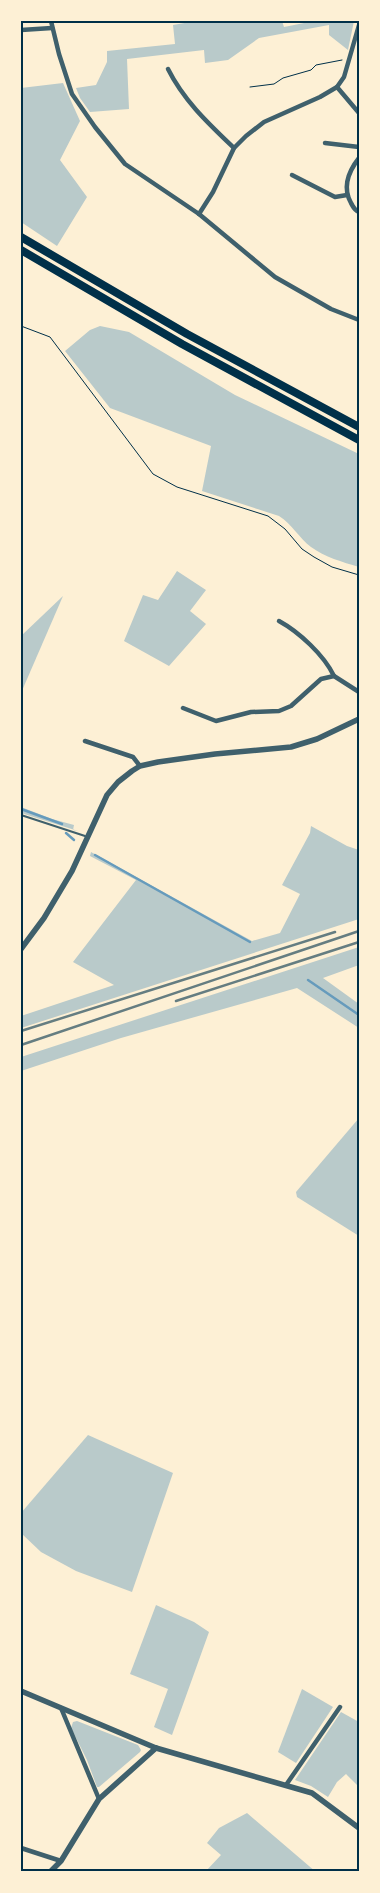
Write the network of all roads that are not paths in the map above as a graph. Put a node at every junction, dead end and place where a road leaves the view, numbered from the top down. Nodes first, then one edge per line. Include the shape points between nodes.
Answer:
1 (51, 21) edge
2 (359, 25) edge
3 (52, 28) junction
4 (21, 30) edge
5 (168, 69) dead end
6 (337, 87) junction
7 (359, 113) edge
8 (325, 144) dead end
9 (359, 147) edge
10 (234, 148) junction
11 (359, 158) edge
12 (292, 175) dead end
13 (347, 195) junction
14 (359, 212) edge
15 (199, 214) junction
16 (21, 237) edge
17 (21, 250) edge
18 (359, 320) edge
19 (359, 427) edge
20 (359, 440) edge
21 (280, 621) dead end
22 (334, 676) junction
23 (359, 692) edge
24 (183, 708) dead end
25 (359, 719) edge
26 (85, 741) dead end
27 (140, 766) junction
28 (21, 815) edge
29 (88, 837) junction
30 (21, 949) edge
31 (21, 1691) edge
32 (60, 1707) junction
33 (340, 1707) dead end
34 (156, 1748) junction
35 (286, 1785) junction
36 (99, 1799) junction
37 (359, 1828) edge
38 (21, 1848) edge
39 (60, 1861) junction
40 (50, 1872) edge

1 - 3 street
2 - 6 street via 344,77
3 - 4 street
3 - 15 street via 72,94 95,127 125,164
5 - 10 street via 196,110
6 - 7 street
6 - 10 street via 264,122
8 - 9 street
10 - 15 street
11 - 13 street via 351,168 346,184
12 - 13 street via 335,197
13 - 14 street via 355,211
15 - 18 street via 275,277 331,309
16 - 19 highway via 179,329
17 - 20 highway via 182,344
21 - 22 street via 318,653
22 - 23 street
22 - 24 street via 321,679 290,706 279,711 251,712 216,721
25 - 27 street via 317,739 291,747
26 - 27 street via 133,757
27 - 29 street via 112,788
28 - 29 lane
29 - 30 street via 58,896
31 - 32 street
32 - 34 street
32 - 36 street
33 - 35 street
34 - 35 street
34 - 36 street
35 - 37 street via 312,1793
36 - 39 street
38 - 39 street
39 - 40 street

